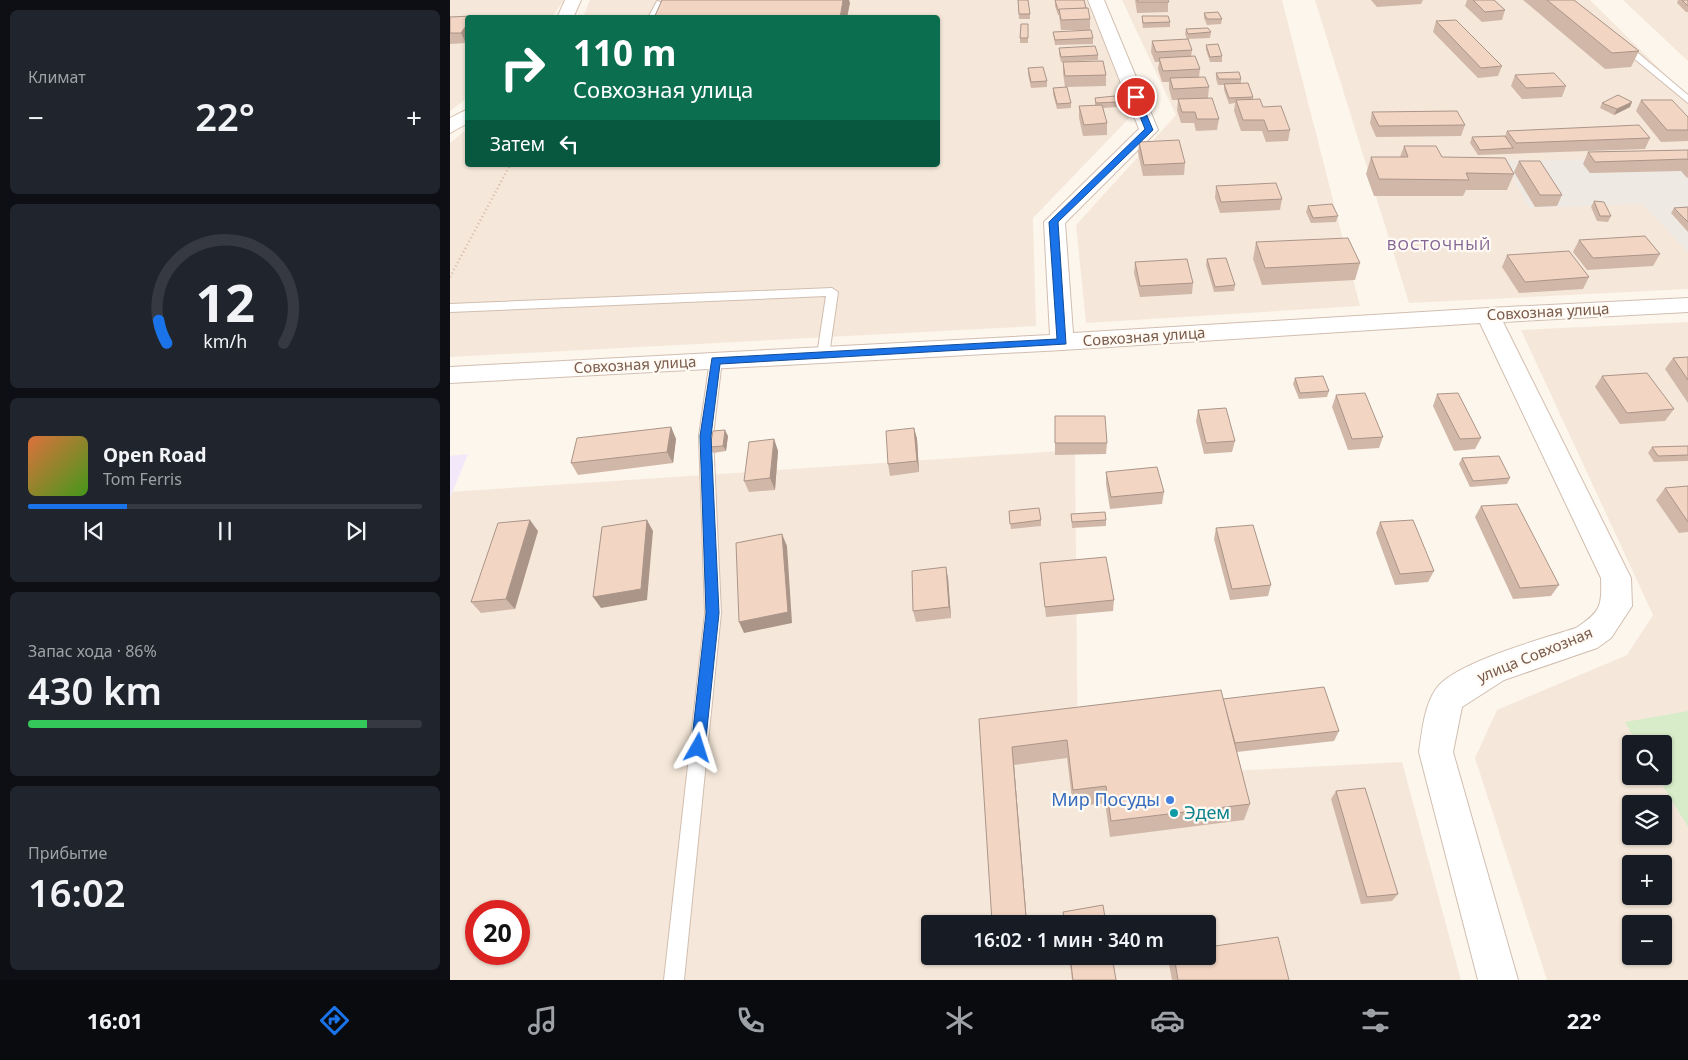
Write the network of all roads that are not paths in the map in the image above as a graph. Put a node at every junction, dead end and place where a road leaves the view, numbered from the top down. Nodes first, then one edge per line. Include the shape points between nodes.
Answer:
1 (573, 0) edge
2 (1096, 0) edge
3 (660, 3) edge
4 (567, 15) edge
5 (654, 15) edge
6 (1616, 38) edge
7 (1688, 100) edge
8 (465, 116) edge
9 (450, 127) edge
10 (1688, 305) edge
11 (450, 308) edge
12 (1488, 315) junction
13 (1062, 342) junction
14 (823, 355) junction
15 (716, 360) junction
16 (450, 375) edge
17 (674, 980) edge
18 (1498, 980) edge

1 - 4 street
2 - 13 street via 1149,130 1054,222
3 - 5 lane
6 - 7 lane
8 - 9 street
10 - 12 street, Совхозная улица
11 - 14 lane via 832,292
12 - 13 street, Совхозная улица
12 - 18 street, улица Совхозная via 1616,578 1617,606 1600,630 1586,638 1494,669 1448,698 1445,707 1436,752
13 - 14 street, Совхозная улица
14 - 15 street, Совхозная улица
15 - 16 street, Совхозная улица
15 - 17 lane via 706,436 713,613

